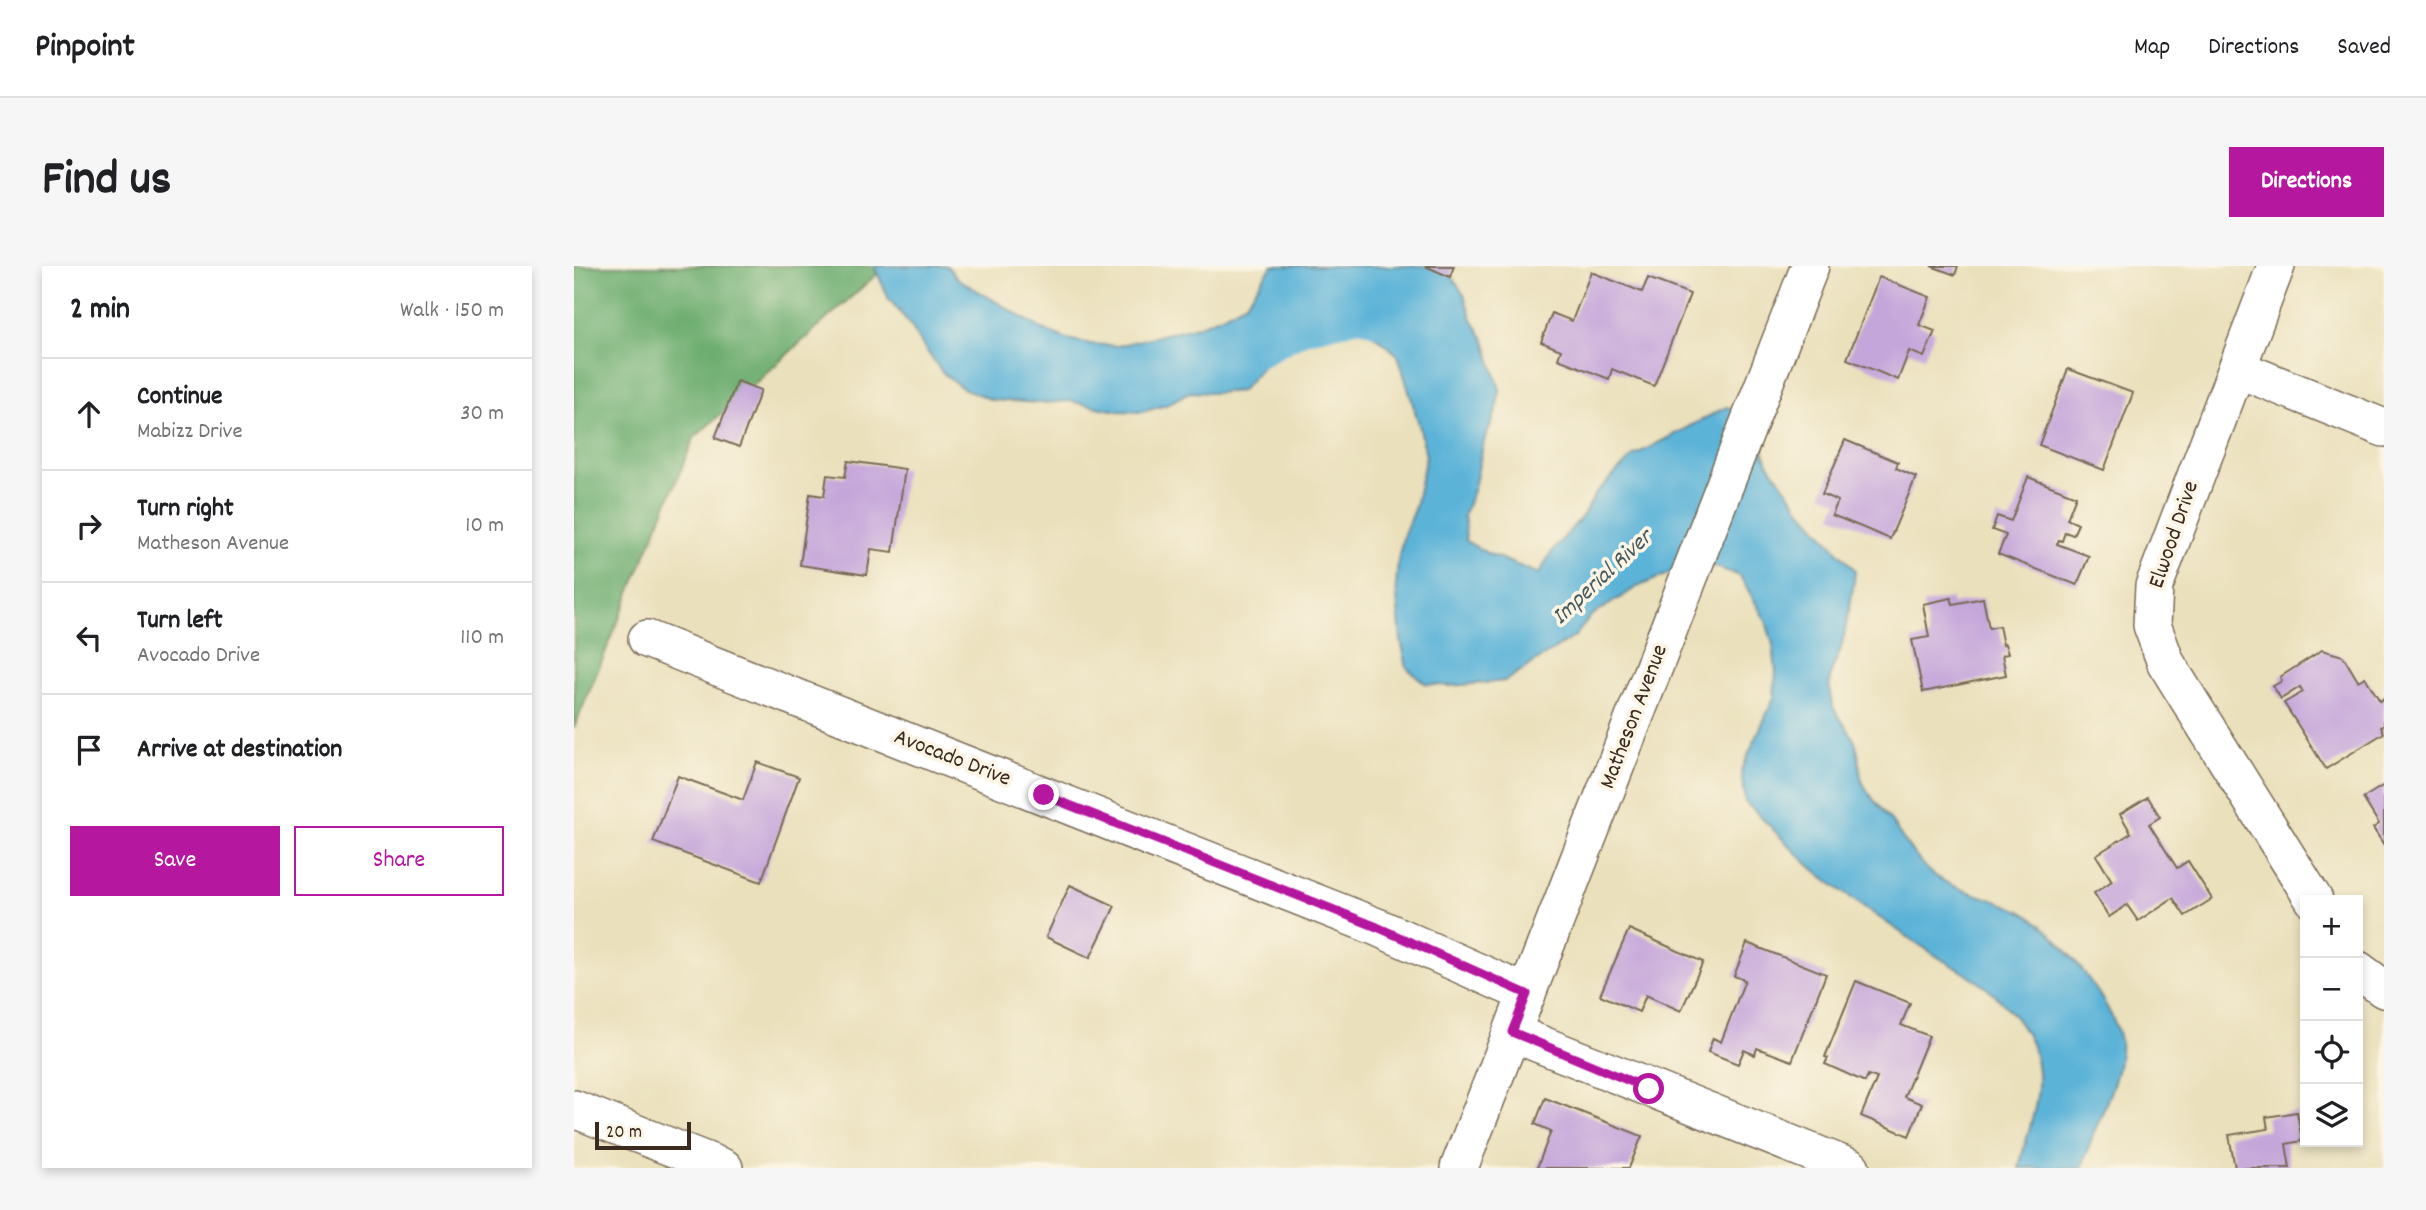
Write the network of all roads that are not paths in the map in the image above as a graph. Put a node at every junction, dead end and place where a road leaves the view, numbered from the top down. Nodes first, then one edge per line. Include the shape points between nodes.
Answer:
1 (1810, 266) edge
2 (2276, 266) edge
3 (2238, 369) junction
4 (2384, 428) edge
5 (648, 639) dead end
6 (2311, 895) edge
7 (2363, 974) edge
8 (2384, 989) edge
9 (1527, 994) junction
10 (1512, 1032) junction
11 (574, 1109) edge
12 (724, 1168) edge
13 (1459, 1168) edge
14 (1852, 1168) edge

1 - 9 street, Matheson Avenue
2 - 3 street, Elwood Drive
3 - 4 street
3 - 6 street, Elwood Drive via 2154,586 2152,625 2166,663
5 - 9 street, Avocado Drive via 1377,927
7 - 8 street
9 - 10 street, Matheson Avenue
10 - 13 street, Matheson Avenue
10 - 14 street
11 - 12 street

